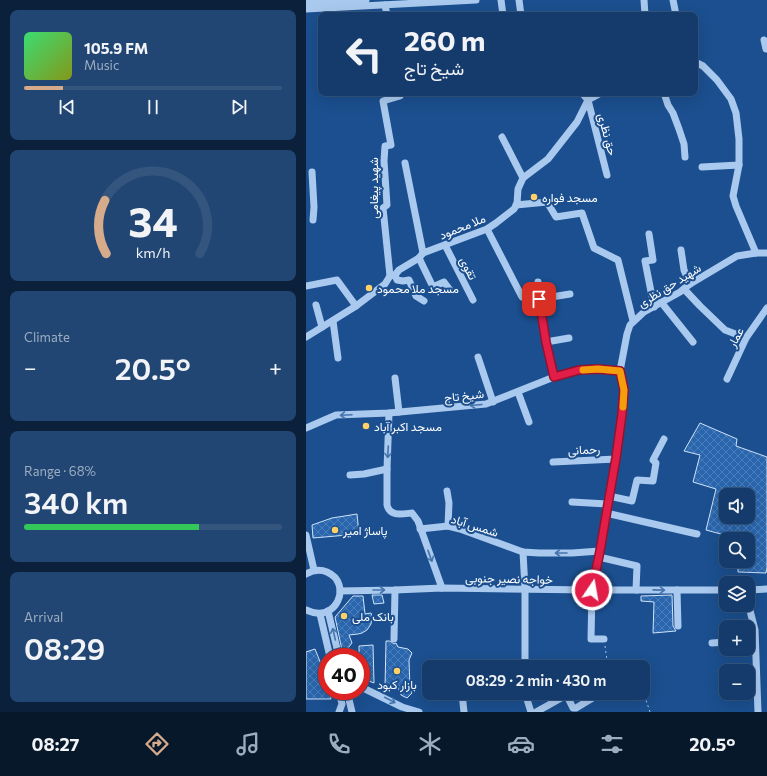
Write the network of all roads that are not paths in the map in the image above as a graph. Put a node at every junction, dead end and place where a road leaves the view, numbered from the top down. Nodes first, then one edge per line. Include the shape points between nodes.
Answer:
1 (366, 0) edge
2 (476, 0) edge
3 (501, 0) edge
4 (519, 0) edge
5 (644, 0) edge
6 (673, 0) edge
7 (306, 3) edge
8 (385, 5) junction
9 (306, 8) edge
10 (386, 12) edge
11 (503, 12) edge
12 (521, 12) edge
13 (646, 12) edge
14 (675, 12) edge
15 (764, 40) dead end
16 (767, 49) edge
17 (698, 64) edge
18 (400, 96) edge
19 (585, 96) edge
20 (595, 96) edge
21 (665, 96) edge
22 (588, 100) junction
23 (502, 137) dead end
24 (686, 157) dead end
25 (406, 163) dead end
26 (739, 165) junction
27 (702, 167) dead end
28 (312, 172) dead end
29 (607, 174) dead end
30 (523, 178) junction
31 (516, 205) junction
32 (306, 207) edge
33 (314, 207) junction
34 (313, 220) dead end
35 (487, 229) junction
36 (649, 234) dead end
37 (445, 245) junction
38 (681, 250) dead end
39 (756, 253) junction
40 (767, 253) edge
41 (421, 256) junction
42 (392, 276) junction
43 (538, 282) dead end
44 (690, 284) junction
45 (306, 286) edge
46 (450, 290) dead end
47 (684, 290) junction
48 (570, 294) dead end
49 (522, 297) dead end
50 (539, 299) junction
51 (473, 300) dead end
52 (424, 301) dead end
53 (661, 302) junction
54 (316, 305) dead end
55 (356, 306) junction
56 (654, 307) junction
57 (767, 308) edge
58 (333, 321) junction
59 (633, 321) junction
60 (322, 327) junction
61 (306, 337) edge
62 (569, 338) dead end
63 (746, 338) junction
64 (546, 342) junction
65 (693, 342) dead end
66 (478, 357) dead end
67 (338, 358) dead end
68 (620, 371) junction
69 (554, 377) junction
70 (395, 378) dead end
71 (727, 379) dead end
72 (518, 392) junction
73 (493, 402) junction
74 (399, 412) junction
75 (389, 413) junction
76 (529, 422) dead end
77 (306, 428) edge
78 (664, 439) dead end
79 (616, 458) junction
80 (553, 462) dead end
81 (387, 469) junction
82 (350, 475) dead end
83 (447, 491) dead end
84 (609, 496) junction
85 (572, 502) dead end
86 (608, 504) junction
87 (606, 513) junction
88 (448, 526) junction
89 (420, 529) junction
90 (697, 534) dead end
91 (306, 535) edge
92 (523, 552) junction
93 (600, 554) junction
94 (314, 570) junction
95 (306, 574) edge
96 (442, 588) junction
97 (524, 589) junction
98 (767, 589) edge
99 (394, 590) junction
100 (592, 590) junction
101 (636, 590) junction
102 (677, 590) junction
103 (719, 590) edge
104 (755, 590) edge
105 (340, 591) junction
106 (306, 610) edge
107 (328, 611) junction
108 (320, 614) junction
109 (678, 626) dead end
110 (394, 639) dead end
111 (604, 639) road end
112 (719, 642) edge
113 (712, 643) dead end
114 (328, 648) edge
115 (337, 648) edge
116 (754, 656) edge
117 (525, 660) edge
118 (370, 691) edge
119 (341, 700) edge
120 (349, 700) edge
121 (463, 700) edge
122 (527, 700) edge
123 (558, 700) edge
124 (569, 700) edge
125 (589, 700) edge
126 (339, 712) edge
127 (352, 712) edge
128 (419, 712) edge
129 (464, 712) edge
130 (531, 712) edge
131 (536, 712) edge
132 (758, 712) edge

1 - 7 street
2 - 8 street
3 - 11 street
4 - 12 street
5 - 13 street
6 - 14 street
8 - 9 street
8 - 10 street
15 - 16 street
17 - 26 street via 718,80 731,99 736,113
18 - 42 street, شهید پیغامی via 382,101 391,145 385,146 387,205 383,208
19 - 22 street
20 - 22 street
21 - 24 street via 679,129
22 - 29 street, حق نظری
22 - 30 street via 578,122 548,159
23 - 30 street
25 - 41 street
26 - 27 street
26 - 39 street via 733,196
28 - 33 street
30 - 31 street via 518,189
31 - 35 street, ملا محمود
31 - 59 street via 547,202 556,217 582,213 594,248 618,260
32 - 33 street
33 - 34 street
35 - 37 street, ملا محمود
35 - 49 street
36 - 56 street via 653,260 645,261
37 - 41 street, ملا محمود
37 - 51 street, تقوی
38 - 44 street via 684,270
39 - 40 street, شهید حق نظری
39 - 44 street, شهید حق نظری via 737,256
41 - 42 street, ملا محمود
41 - 46 street via 432,286 444,282
42 - 52 street via 397,280 409,280 416,296
42 - 55 street, ملا محمود
43 - 50 street
44 - 47 street, شهید حق نظری
45 - 55 street via 337,280
47 - 53 street, شهید حق نظری
47 - 63 street via 725,330
48 - 50 street
50 - 64 street
53 - 56 street, شهید حق نظری
53 - 65 street
54 - 60 street
55 - 58 street, ملا محمود
56 - 59 street, شهید حق نظری
57 - 63 street, عمار
58 - 60 street, ملا محمود
58 - 67 street
59 - 68 street, شهید حق نظری via 627,334
60 - 61 street, ملا محمود
62 - 64 street
63 - 71 street, عمار
64 - 69 street
66 - 73 street
68 - 69 street, شیخ تاج via 579,370
68 - 79 street via 624,390
69 - 72 street, شیخ تاج
70 - 74 street
72 - 73 street, شیخ تاج
72 - 76 street
73 -> 74 street, شیخ تاج
74 - 75 street, شیخ تاج
75 -> 77 street, شیخ تاج via 336,415
75 -> 81 street
78 - 84 street via 653,460 656,463 654,481 637,480 632,501
79 - 80 street, رحمانی
79 - 84 street
81 - 82 street
81 - 89 street via 388,510 393,514 412,513
83 - 88 street
84 - 86 street
85 - 86 street
86 - 87 street
87 - 90 street
87 - 93 street
88 - 89 street, شمس آباد
88 - 92 street, شمس آباد
89 -> 96 street
91 - 94 street
93 -> 92 street, شمس آباد
92 - 97 street
93 - 100 street
93 - 101 street, شمس آباد via 637,566
94 - 95 street
94 - 105 street via 322,570 334,577
96 - 97 street, خواجه نصیر جنوبی
96 - 99 street, خواجه نصیر جنوبی
97 - 100 street, خواجه نصیر جنوبی
97 - 117 street
98 - 104 street
105 -> 99 street, خواجه نصیر جنوبی
99 - 110 street
100 - 101 street, خواجه نصیر جنوبی
100 - 111 street via 591,639
101 -> 102 street, خواجه نصیر جنوبی
102 - 103 street, خواجه نصیر جنوبی
102 - 109 street
105 - 107 street via 338,600
106 - 108 street
107 - 108 street
115 -> 107 street
108 - 114 street
112 - 113 street
116 - 132 street
118 -> 128 street
119 - 126 street
120 - 127 street
121 - 129 street
122 - 130 street
123 - 131 street
124 - 125 street via 572,708

